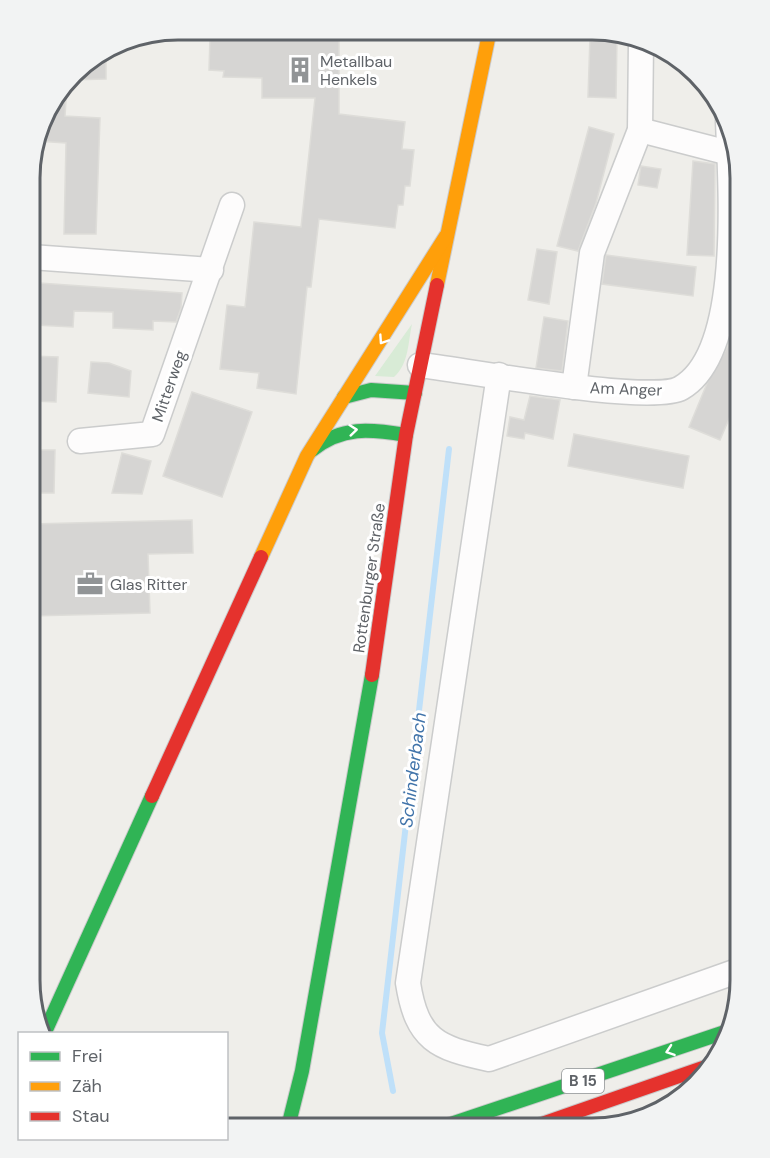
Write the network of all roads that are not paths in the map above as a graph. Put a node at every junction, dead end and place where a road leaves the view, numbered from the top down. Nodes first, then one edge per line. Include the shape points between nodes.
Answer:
1 (488, 40) edge
2 (641, 50) edge
3 (640, 130) junction
4 (727, 153) edge
5 (729, 171) edge
6 (232, 205) dead end
7 (730, 231) edge
8 (446, 236) junction
9 (730, 238) edge
10 (40, 258) edge
11 (211, 270) junction
12 (420, 365) junction
13 (499, 375) junction
14 (574, 387) junction
15 (415, 393) junction
16 (344, 397) junction
17 (406, 435) junction
18 (80, 441) dead end
19 (307, 456) junction
20 (729, 974) edge
21 (48, 1024) edge
22 (718, 1034) edge
23 (695, 1070) edge
24 (290, 1118) edge
25 (469, 1118) edge
26 (559, 1118) edge

1 - 8 main road, Rottenburger Straße
2 - 3 street, Am Anger
3 - 4 street
3 - 14 street, Am Anger via 592,253
5 - 7 street, Am Anger
6 - 11 street, Mitterweg
8 - 12 main road, Rottenburger Straße
8 -> 16 main road via 413,296
9 - 14 street, Am Anger via 725,307 698,374 680,389 659,393
10 - 11 street
11 - 18 street, Mitterweg via 152,434
12 - 13 street, Am Anger
12 - 15 main road, Rottenburger Straße
13 - 14 street, Am Anger
13 - 20 street via 408,983 416,1014 430,1038 449,1050 489,1059
15 - 16 main road via 373,388
15 - 17 main road, Rottenburger Straße
16 - 19 main road
19 -> 17 main road via 322,441 343,430 366,428
17 - 24 main road, Rottenburger Straße via 370,691
19 - 21 main road
22 -> 25 main road, B 15
23 - 26 main road, B 15

